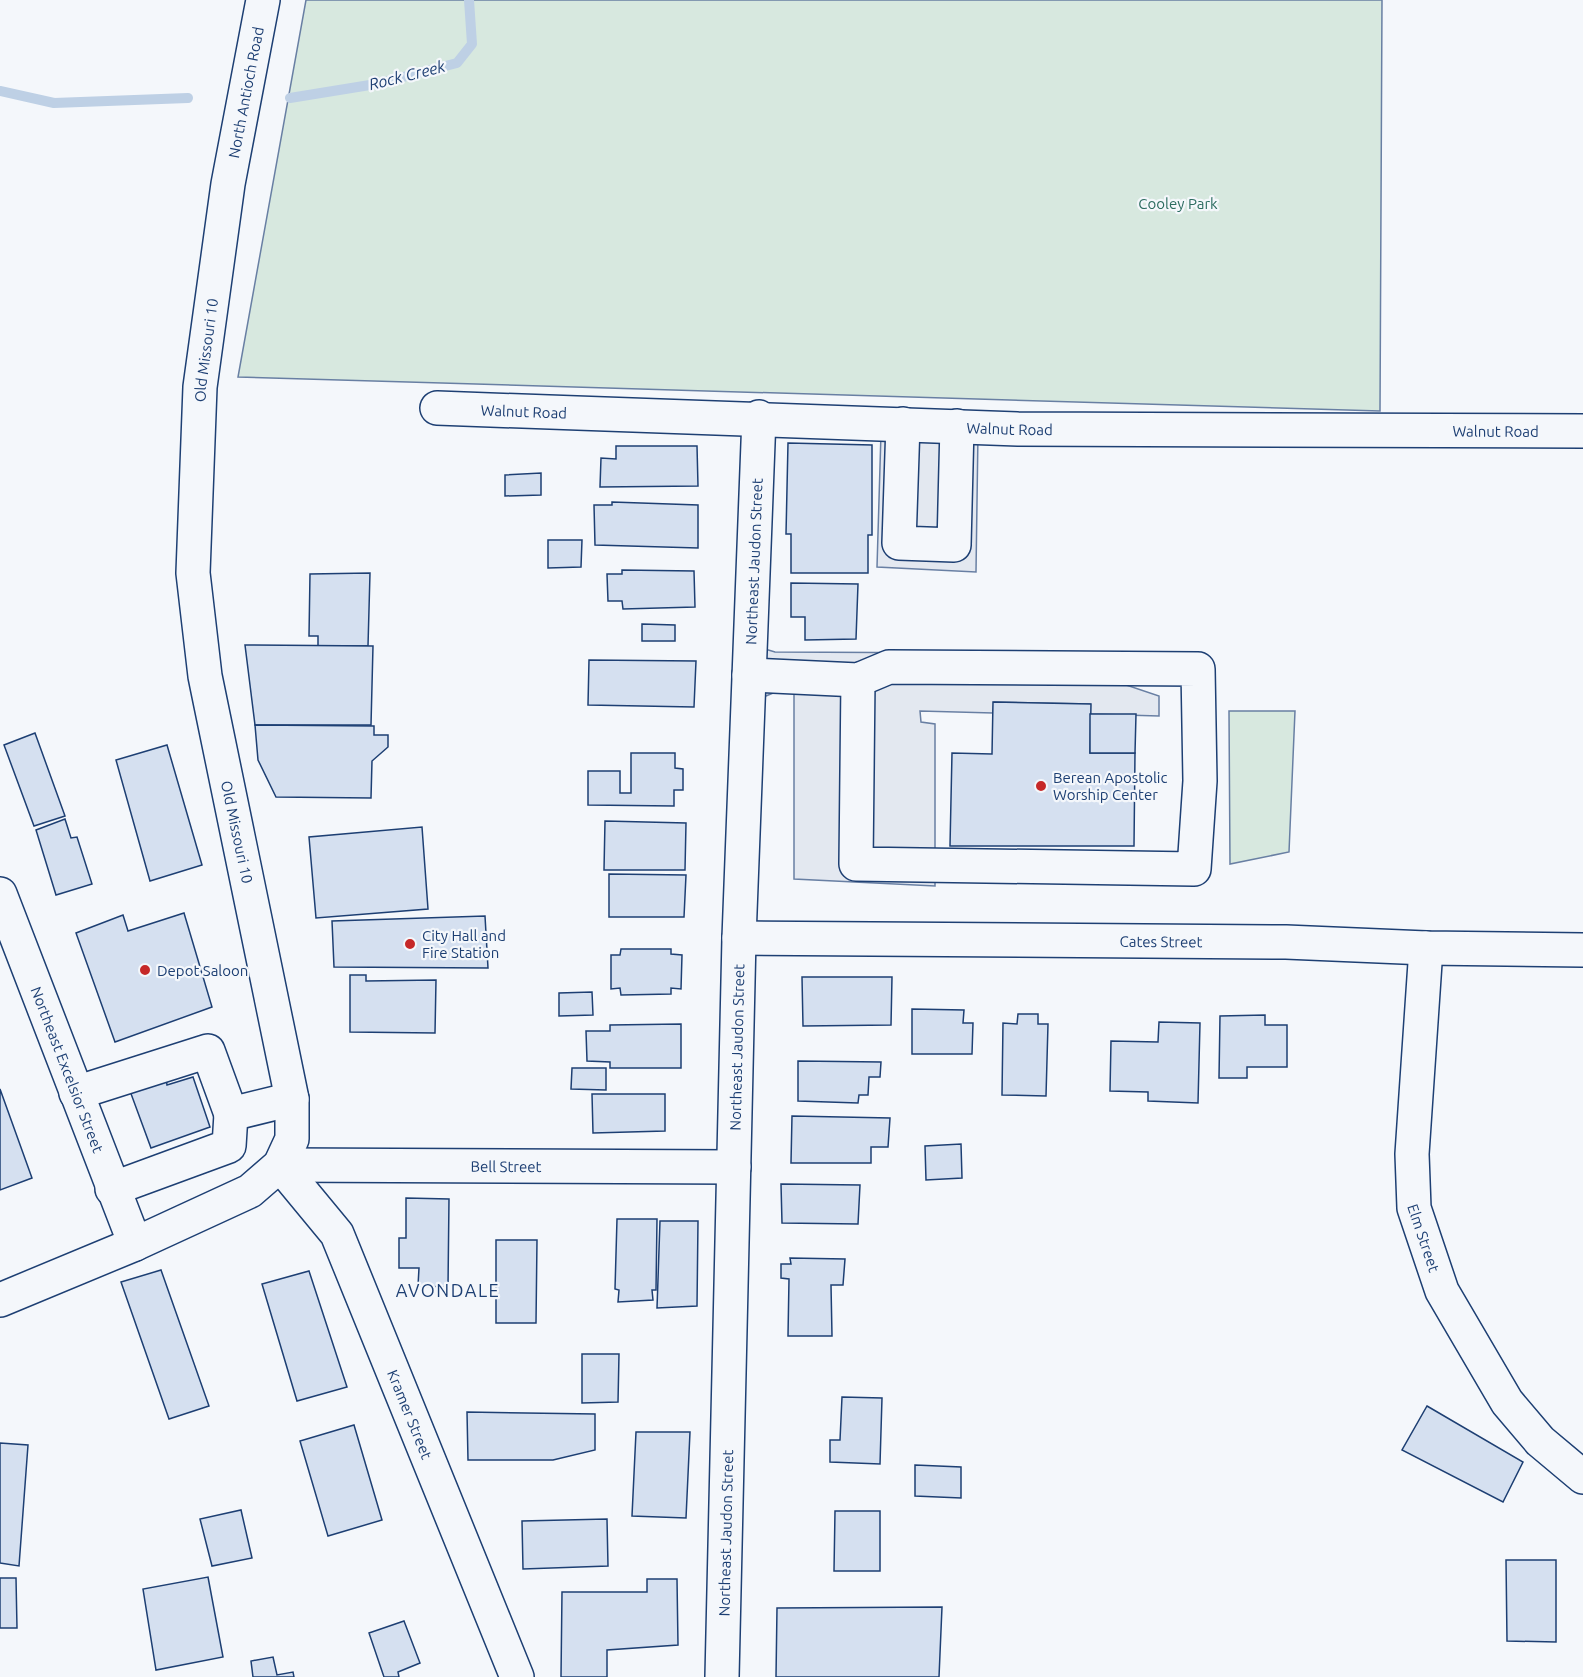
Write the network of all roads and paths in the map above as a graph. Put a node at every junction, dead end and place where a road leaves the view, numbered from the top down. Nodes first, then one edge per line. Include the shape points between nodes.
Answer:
1 (263, 0) edge
2 (228, 184) joint
3 (437, 408) dead end
4 (759, 417) junction
5 (903, 424) junction
6 (957, 426) junction
7 (1583, 431) edge
8 (749, 675) junction
9 (858, 680) junction
10 (0, 894) edge
11 (739, 938) junction
12 (1426, 948) junction
13 (1583, 950) edge
14 (76, 1093) junction
15 (292, 1099) junction
16 (231, 1114) junction
17 (229, 1146) junction
18 (280, 1165) junction
19 (734, 1167) junction
20 (112, 1189) junction
21 (250, 1191) junction
22 (135, 1244) junction
23 (0, 1300) edge
24 (1583, 1478) edge
25 (517, 1677) edge
26 (722, 1677) edge

1 - 2 street, North Antioch Road
2 - 15 street, Old Missouri 10 via 200,387 193,573 205,676
3 - 4 street, Walnut Road
4 - 5 street, Walnut Road
4 - 8 street, Northeast Jaudon Street
5 - 6 street, Walnut Road
5 - 6 street via 899,543 954,545
6 - 7 street, Walnut Road
8 - 9 street
8 - 11 street, Northeast Jaudon Street
9 - 9 street via 856,864 1194,869 1200,781 1198,669 889,667
10 - 14 street, Northeast Excelsior Street
11 - 12 street, Cates Street via 1286,942
11 - 19 street, Northeast Jaudon Street
12 - 13 street, Cates Street
12 - 24 street, Elm Street via 1412,1154 1414,1208 1442,1291 1507,1402 1540,1441
14 - 16 street via 208,1051
14 - 20 street, Northeast Excelsior Street
15 - 16 street
15 - 18 street, Old Missouri 10 via 292,1139
16 - 17 street
17 - 20 street
17 - 21 street
18 - 19 street, Bell Street
18 - 21 street, Old Missouri 10
18 - 25 street, Kramer Street via 337,1234
19 - 26 street, Northeast Jaudon Street
20 - 22 street, Northeast Excelsior Street
21 - 22 street, Old Missouri 10
22 - 23 street, Old Missouri 10

